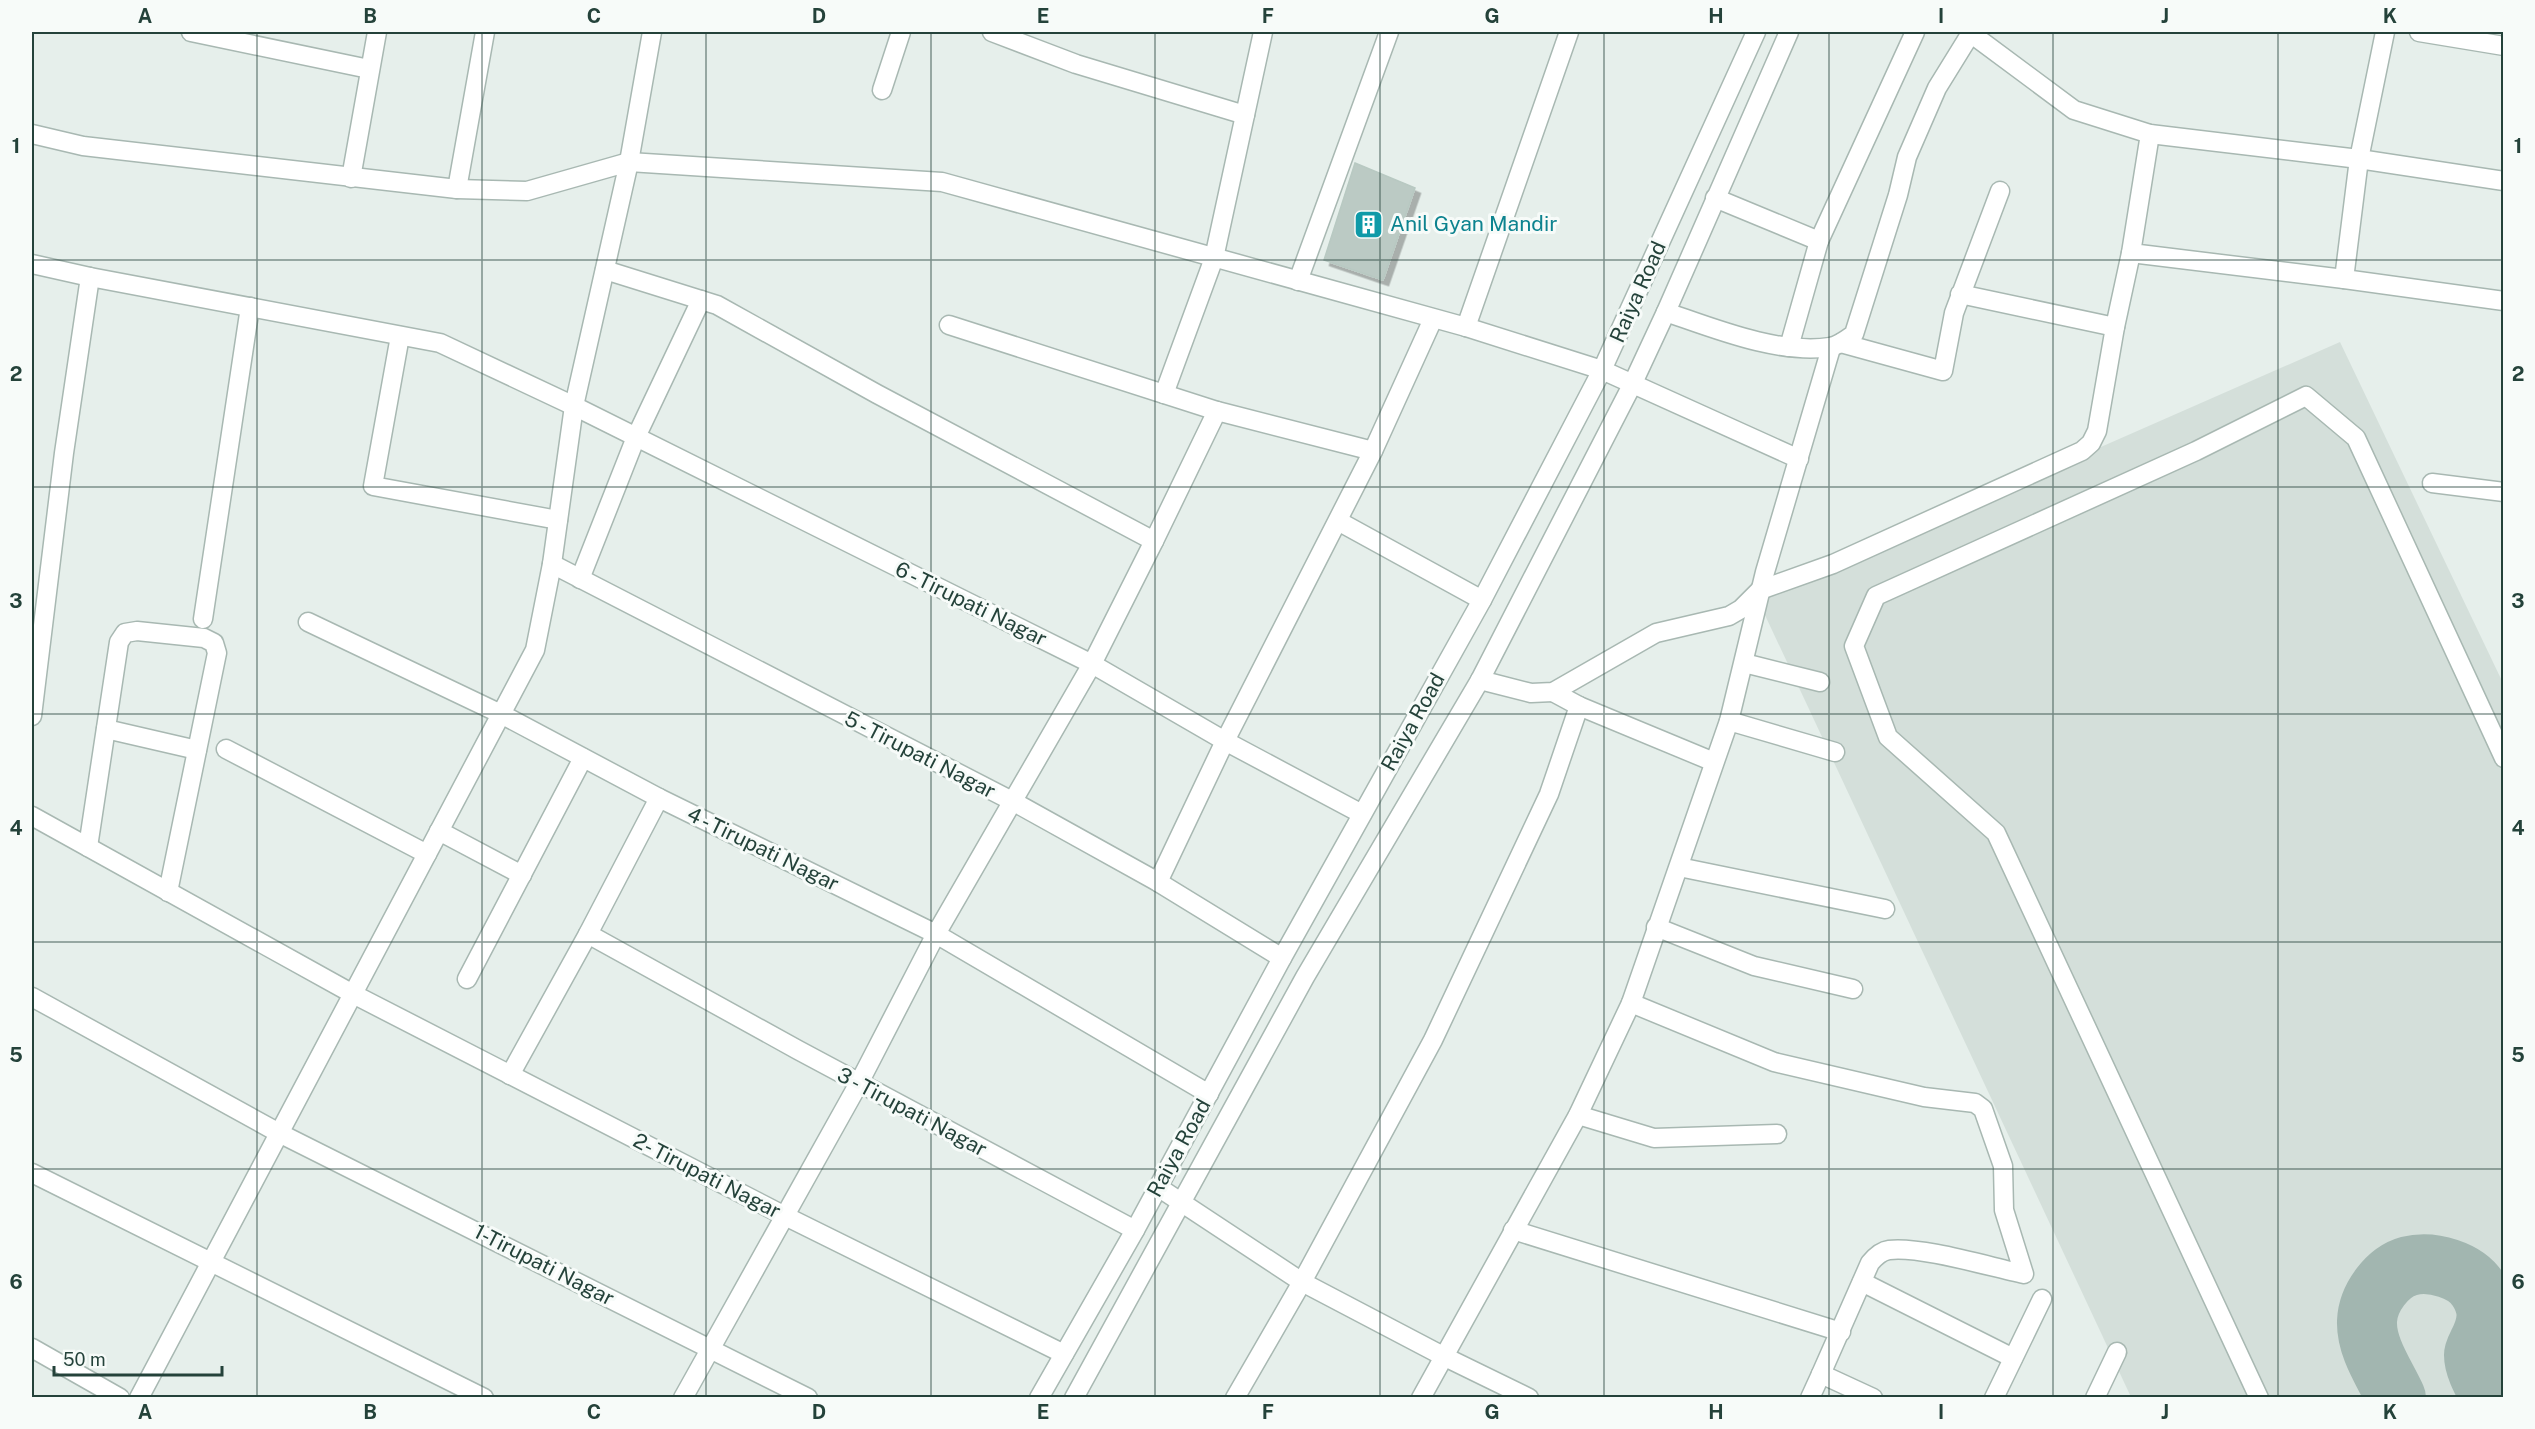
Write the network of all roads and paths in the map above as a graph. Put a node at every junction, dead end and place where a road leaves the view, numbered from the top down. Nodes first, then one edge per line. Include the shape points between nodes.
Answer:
1 (191, 32) edge
2 (377, 32) edge
3 (485, 32) edge
4 (652, 32) edge
5 (901, 32) edge
6 (992, 32) edge
7 (1263, 32) edge
8 (1389, 32) edge
9 (1569, 32) edge
10 (1756, 32) edge
11 (1789, 32) edge
12 (1916, 32) edge
13 (1970, 32) edge
14 (2385, 32) edge
15 (2419, 32) edge
16 (2504, 46) edge
17 (369, 69) junction
18 (882, 90) dead end
19 (1245, 115) junction
20 (32, 134) edge
21 (2150, 134) junction
22 (2359, 159) junction
23 (628, 162) junction
24 (351, 178) junction
25 (2504, 181) edge
26 (457, 189) junction
27 (2000, 191) dead end
28 (1715, 198) junction
29 (1819, 241) junction
30 (2131, 254) junction
31 (1214, 258) junction
32 (32, 264) edge
33 (605, 270) junction
34 (90, 277) junction
35 (2344, 279) junction
36 (1298, 281) junction
37 (1960, 294) junction
38 (701, 300) junction
39 (2504, 302) edge
40 (250, 308) junction
41 (1666, 312) junction
42 (1433, 319) junction
43 (949, 325) dead end
44 (1466, 327) junction
45 (2115, 327) junction
46 (400, 336) junction
47 (1836, 345) junction
48 (1789, 347) junction
49 (1602, 370) junction
50 (1632, 385) junction
51 (1164, 394) junction
52 (574, 406) junction
53 (1217, 411) junction
54 (636, 437) junction
55 (1373, 451) junction
56 (1799, 459) junction
57 (2432, 483) dead end
58 (2504, 492) edge
59 (558, 520) junction
60 (1338, 521) junction
61 (1154, 541) junction
62 (552, 564) junction
63 (580, 579) junction
64 (1760, 590) junction
65 (1482, 600) junction
66 (203, 619) dead end
67 (308, 622) dead end
68 (1744, 663) junction
69 (1092, 664) junction
70 (34, 680) edge
71 (1480, 680) junction
72 (1820, 682) dead end
73 (1553, 692) junction
74 (1579, 706) junction
75 (501, 714) junction
76 (32, 716) edge
77 (1729, 721) junction
78 (106, 729) junction
79 (1225, 741) junction
80 (226, 749) dead end
81 (197, 750) junction
82 (1835, 752) dead end
83 (583, 758) junction
84 (2504, 758) edge
85 (1714, 762) junction
86 (659, 798) junction
87 (1014, 802) junction
88 (1362, 814) junction
89 (32, 816) edge
90 (439, 831) junction
91 (87, 847) junction
92 (427, 854) junction
93 (1679, 867) junction
94 (522, 875) junction
95 (1158, 882) junction
96 (168, 892) junction
97 (1885, 909) dead end
98 (1656, 927) junction
99 (588, 934) junction
100 (936, 934) junction
101 (1282, 958) junction
102 (467, 980) dead end
103 (1853, 989) dead end
104 (353, 994) junction
105 (32, 997) edge
106 (1631, 1003) junction
107 (510, 1075) junction
108 (859, 1083) junction
109 (1209, 1094) junction
110 (1578, 1115) junction
111 (279, 1133) junction
112 (1777, 1134) dead end
113 (32, 1173) edge
114 (1158, 1187) junction
115 (1183, 1202) junction
116 (783, 1215) junction
117 (1135, 1230) junction
118 (1513, 1230) junction
119 (210, 1263) junction
120 (1302, 1282) junction
121 (1862, 1282) junction
122 (2042, 1299) dead end
123 (1841, 1332) junction
124 (709, 1347) junction
125 (32, 1348) edge
126 (2117, 1352) dead end
127 (1064, 1354) junction
128 (1443, 1356) junction
129 (2013, 1358) junction
130 (1821, 1374) junction
131 (120, 1398) edge
132 (139, 1398) edge
133 (484, 1398) edge
134 (683, 1398) edge
135 (808, 1398) edge
136 (1039, 1398) edge
137 (1074, 1398) edge
138 (1235, 1398) edge
139 (1421, 1398) edge
140 (1529, 1398) edge
141 (1810, 1398) edge
142 (1873, 1398) edge
143 (1994, 1398) edge
144 (2095, 1398) edge
145 (2259, 1398) edge

1 - 17 street
2 - 17 street
3 - 26 street
4 - 23 street
5 - 18 street
6 - 19 street via 1076,64
7 - 19 street
8 - 36 street
9 - 44 street
10 - 49 street, Raiya Road
11 - 28 street, Raiya Road
12 - 29 street
13 - 21 street via 2074,110
13 - 47 street via 1937,88 1906,157 1898,195 1854,333
14 - 22 street
15 - 16 street
17 - 24 street
19 - 31 street
20 - 24 street via 83,146
21 - 22 street
21 - 30 street
22 - 25 street
22 - 35 street
23 - 26 street via 527,191
23 - 31 street via 942,182
23 - 33 street
24 - 26 street
27 - 37 street
28 - 29 street
28 - 41 street, Raiya Road
29 - 48 street
30 - 35 street
30 - 45 street
31 - 36 street
31 - 51 street
32 - 34 street, 6 - Tirupati Nagar
33 - 38 street
33 - 52 street
34 - 40 street, 6 - Tirupati Nagar
34 - 70 street
35 - 39 street
36 - 42 street
37 - 45 street
37 - 47 street via 1943,371
38 - 54 street
38 - 61 street via 717,305
40 - 46 street, 6 - Tirupati Nagar
40 - 66 street
41 - 48 street via 1740,337
41 - 50 street, Raiya Road
42 - 44 street
42 - 55 street
43 - 51 street
44 - 49 street
45 - 64 street via 2097,431 2082,451 1833,564
46 - 52 street, 6 - Tirupati Nagar via 440,343
46 - 59 street via 373,486
47 - 48 street
47 - 56 street
49 - 50 street
49 - 65 street, Raiya Road
50 - 56 street
50 - 71 street, Raiya Road
51 - 53 street
52 - 54 street, 6 - Tirupati Nagar
52 - 59 street
53 - 55 street
53 - 61 street
54 - 63 street
54 - 69 street, 6 - Tirupati Nagar
55 - 60 street
56 - 64 street
57 - 58 street
59 - 62 street
60 - 65 street
60 - 79 street
61 - 69 street
62 - 63 street, 5 - Tirupati Nagar
62 - 75 street via 535,650
63 - 87 street, 5 - Tirupati Nagar
64 - 68 street
64 - 73 street via 1729,616 1656,633
65 - 88 street, Raiya Road
67 - 75 street, 4 - Tirupati Nagar
68 - 72 street
68 - 77 street
69 - 79 street, 6 - Tirupati Nagar
69 - 87 street
70 - 76 street
71 - 73 street via 1531,693
71 - 115 street, Raiya Road via 1311,967
73 - 74 street
74 - 85 street
74 - 120 street via 1549,794 1433,1040
75 - 83 street, 4 - Tirupati Nagar
75 - 90 street
77 - 82 street
77 - 85 street
78 - 81 street
78 - 81 street via 119,642 125,633 204,638 213,643 217,653
78 - 91 street
79 - 88 street, 6 - Tirupati Nagar
79 - 95 street
80 - 92 street
81 - 96 street
83 - 86 street, 4 - Tirupati Nagar
83 - 94 street
84 - 145 street via 2356,438 2306,396 2196,451 1876,596 1854,646 1888,737 1996,833
85 - 93 street
86 - 99 street
86 - 100 street, 4 - Tirupati Nagar
87 - 95 street, 5 - Tirupati Nagar
87 - 100 street
88 - 101 street, Raiya Road
89 - 91 street, 2- Tirupati Nagar
90 - 92 street
90 - 94 street
91 - 96 street, 2- Tirupati Nagar
92 - 104 street
93 - 97 street
93 - 98 street
94 - 102 street
95 - 101 street, 5 - Tirupati Nagar
96 - 104 street, 2- Tirupati Nagar
98 - 103 street via 1754,966
98 - 106 street
99 - 107 street
99 - 108 street, 3 - Tirupati Nagar
100 - 108 street
100 - 109 street, 4 - Tirupati Nagar
101 - 109 street, Raiya Road
104 - 107 street, 2- Tirupati Nagar
104 - 111 street
105 - 111 street, 1-Tirupati Nagar
106 - 110 street
106 - 121 street via 1774,1062 1924,1097 1975,1103 1983,1109 2002,1166 2004,1210 2024,1274 1918,1251 1887,1250 1870,1263
107 - 116 street, 2- Tirupati Nagar
108 - 116 street
108 - 117 street, 3 - Tirupati Nagar
109 - 114 street, Raiya Road
110 - 112 street via 1654,1138
110 - 118 street
111 - 119 street
111 - 124 street, 1-Tirupati Nagar
113 - 119 street
114 - 115 street
114 - 117 street, Raiya Road
115 - 120 street
115 - 137 street, Raiya Road
116 - 124 street
116 - 127 street, 2- Tirupati Nagar
117 - 127 street, Raiya Road
118 - 123 street
118 - 128 street
119 - 132 street
119 - 133 street
120 - 128 street
120 - 138 street
121 - 123 street
121 - 129 street
122 - 129 street
123 - 130 street
124 - 134 street
124 - 135 street, 1-Tirupati Nagar
125 - 131 street
126 - 144 street
127 - 136 street, Raiya Road
128 - 139 street
128 - 140 street
129 - 143 street
130 - 141 street
130 - 142 street

